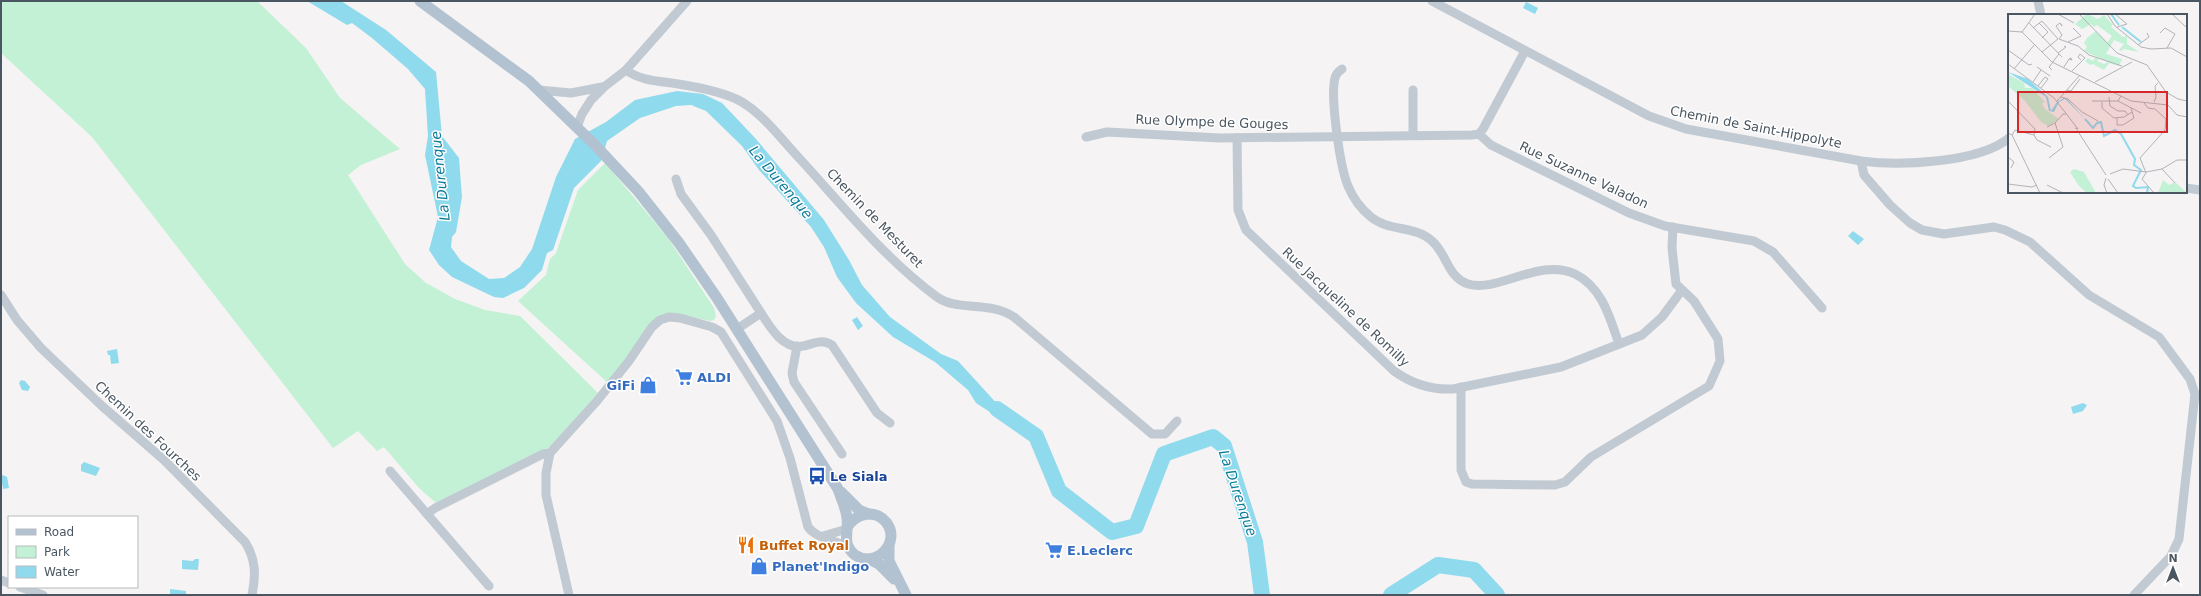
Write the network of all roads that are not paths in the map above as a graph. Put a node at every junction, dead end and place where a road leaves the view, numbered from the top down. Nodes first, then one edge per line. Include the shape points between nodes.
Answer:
1 (420, 1) edge
2 (687, 1) edge
3 (1432, 1) edge
4 (2038, 1) edge
5 (2041, 14) edge
6 (1525, 51) junction
7 (1342, 68) dead end
8 (626, 70) junction
9 (604, 87) junction
10 (539, 90) junction
11 (1412, 90) dead end
12 (580, 130) junction
13 (1479, 134) junction
14 (1413, 135) junction
15 (1086, 137) dead end
16 (1338, 137) junction
17 (1237, 138) junction
18 (2008, 142) edge
19 (1861, 162) junction
20 (676, 179) dead end
21 (2187, 188) edge
22 (2200, 190) edge
23 (1673, 227) junction
24 (1682, 290) junction
25 (1, 296) edge
26 (1822, 308) dead end
27 (761, 313) junction
28 (737, 329) junction
29 (1620, 344) junction
30 (797, 346) junction
31 (1461, 387) junction
32 (1177, 422) dead end
33 (890, 423) dead end
34 (550, 453) junction
35 (842, 454) dead end
36 (390, 471) dead end
37 (838, 489) junction
38 (427, 514) junction
39 (869, 514) junction
40 (847, 528) junction
41 (822, 536) junction
42 (889, 546) junction
43 (849, 548) junction
44 (869, 559) junction
45 (489, 586) dead end
46 (23, 588) edge
47 (903, 590) edge
48 (43, 595) edge
49 (252, 595) edge
50 (569, 595) edge
51 (2134, 595) edge

1 - 10 main road via 502,59
2 - 8 street
3 - 6 street, Chemin de Saint-Hippolyte
4 - 5 street
6 - 13 street
6 - 19 street, Chemin de Saint-Hippolyte via 1671,125
7 - 16 street via 1334,82
8 - 9 street
8 - 32 street, Chemin de Mesturet via 641,78 704,90 743,102 762,119 890,256 937,297 952,304 991,307 1007,313 1021,322 1152,434 1165,434
9 - 10 street via 571,93
9 - 12 street via 586,107
10 - 12 main road
11 - 14 street
12 - 28 main road via 614,164 679,243
13 - 14 street, Rue Olympe de Gouges
13 - 23 street, Rue Suzanne Valadon via 1491,145 1629,214
14 - 16 street, Rue Olympe de Gouges
15 - 17 street, Rue Olympe de Gouges via 1107,132
16 - 17 street, Rue Olympe de Gouges
16 - 29 street via 1347,184 1371,218 1386,226 1417,232 1427,237 1436,245 1454,275 1470,285 1483,285 1547,270 1576,275 1591,285 1600,296
17 - 31 street, Rue Jacqueline de Romilly via 1238,210 1242,223 1252,236 1402,377 1427,387
18 - 19 street, Chemin de Saint-Hippolyte via 1949,158 1899,164
19 - 51 street via 1864,175 1890,205 1922,230 1944,234 1994,228 2012,232 2030,242 2089,295 2159,337 2190,379 2196,394 2179,539 2171,556
20 - 27 street via 681,194 712,235
21 - 22 street
23 - 24 street via 1672,248 1676,284
23 - 26 street, Rue Suzanne Valadon via 1754,241 1773,252
24 - 29 street, Rue Jacqueline de Romilly via 1662,317 1642,335
24 - 31 street via 1694,301 1718,339 1720,361 1709,386 1591,457 1565,482 1555,485 1466,482 1462,470
25 - 49 street, Chemin des Fourches via 41,348 164,460 245,542 253,558 255,572
27 - 28 street
27 - 30 street via 778,336 787,343
28 - 37 main road
29 - 31 street, Rue Jacqueline de Romilly via 1560,367
30 - 33 street via 820,341 832,345 877,413
30 - 35 street via 792,373 794,382
34 - 38 street via 543,454
34 - 41 street via 601,396 652,327 660,320 669,318 712,327 721,332 777,421 808,527 816,535
34 - 50 street via 546,473 546,495
36 - 38 street
37 - 39 main road via 859,510
37 - 40 main road via 847,518
38 - 45 street
39 - 40 main road via 856,517
39 - 42 main road via 880,517 888,526 891,539
40 - 41 street
40 - 43 main road
41 - 43 street
42 - 44 main road via 880,555
42 - 47 main road via 888,558
43 - 44 main road via 856,555
44 - 47 main road via 881,566
46 - 48 street

